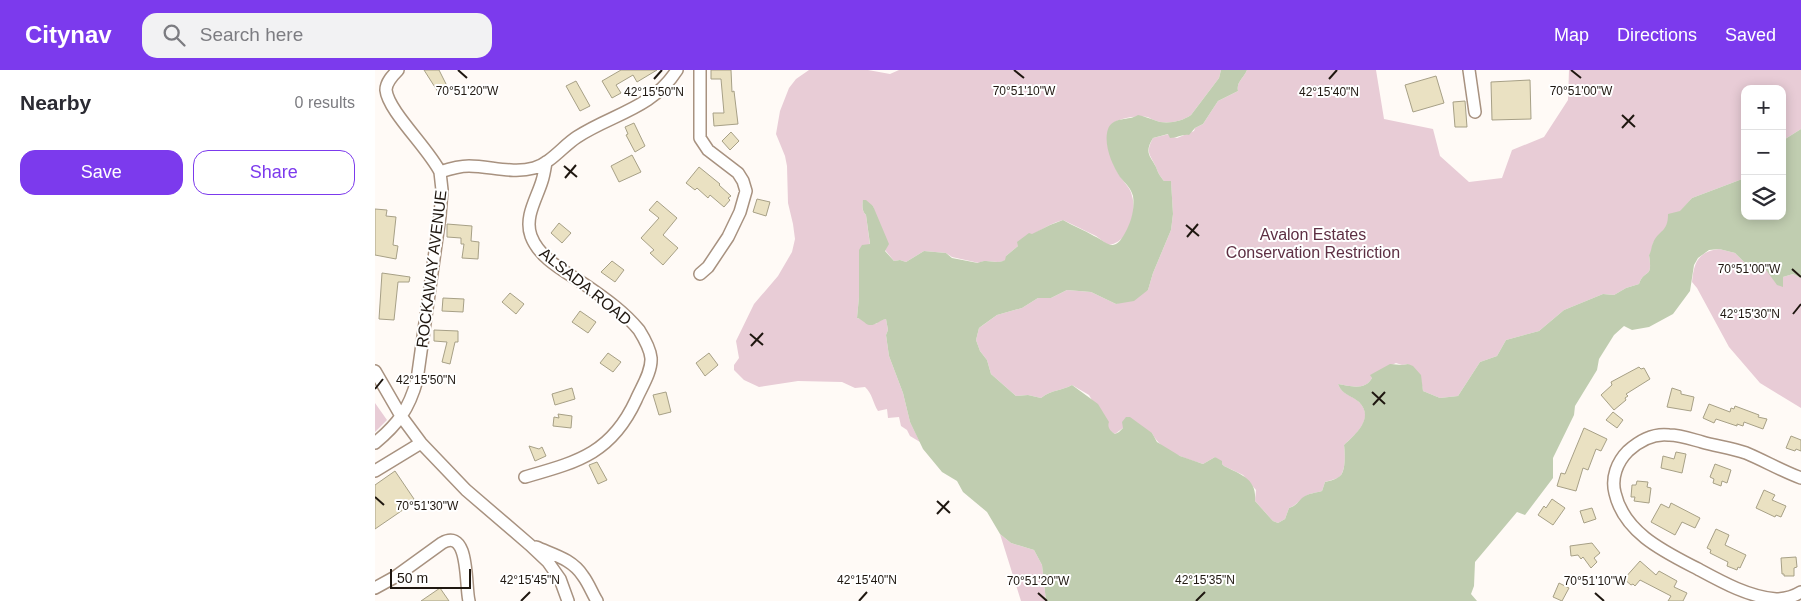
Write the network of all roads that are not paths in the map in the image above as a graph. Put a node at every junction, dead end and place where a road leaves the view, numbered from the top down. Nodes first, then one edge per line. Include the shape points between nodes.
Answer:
1 (398, 70) edge
2 (677, 70) edge
3 (700, 70) edge
4 (1469, 70) edge
5 (1475, 112) dead end
6 (546, 162) junction
7 (440, 172) junction
8 (700, 274) dead end
9 (375, 371) edge
10 (401, 416) junction
11 (375, 443) edge
12 (421, 443) junction
13 (375, 471) edge
14 (525, 477) dead end
15 (1801, 478) edge
16 (530, 544) junction
17 (375, 588) edge
18 (1801, 592) edge
19 (469, 601) edge
20 (568, 601) edge
21 (597, 601) edge

1 - 7 street via 386,89 391,102
2 - 6 street, ROCKAWAY AVENUE via 648,100 579,136
3 - 8 street via 700,138 708,150 738,174 746,191 728,237
4 - 5 street
6 - 7 street, ROCKAWAY AVENUE via 534,168 468,166
6 - 14 street, ALSADA ROAD via 530,213 531,235 549,260 606,299 633,323 643,336 651,358 645,380 619,430 587,457
7 - 10 street, ROCKAWAY AVENUE via 440,216 417,380 413,396
9 - 10 street
10 - 11 street, ROCKAWAY AVENUE
10 - 12 street
12 - 13 street
12 - 16 street via 465,490
15 - 18 street via 1730,448 1661,434 1631,449 1620,460 1614,480 1621,511 1638,531 1663,550 1755,595 1782,599
16 - 20 street via 556,573
16 - 21 street via 571,563 582,574
17 - 19 street via 442,542 453,540 464,553

